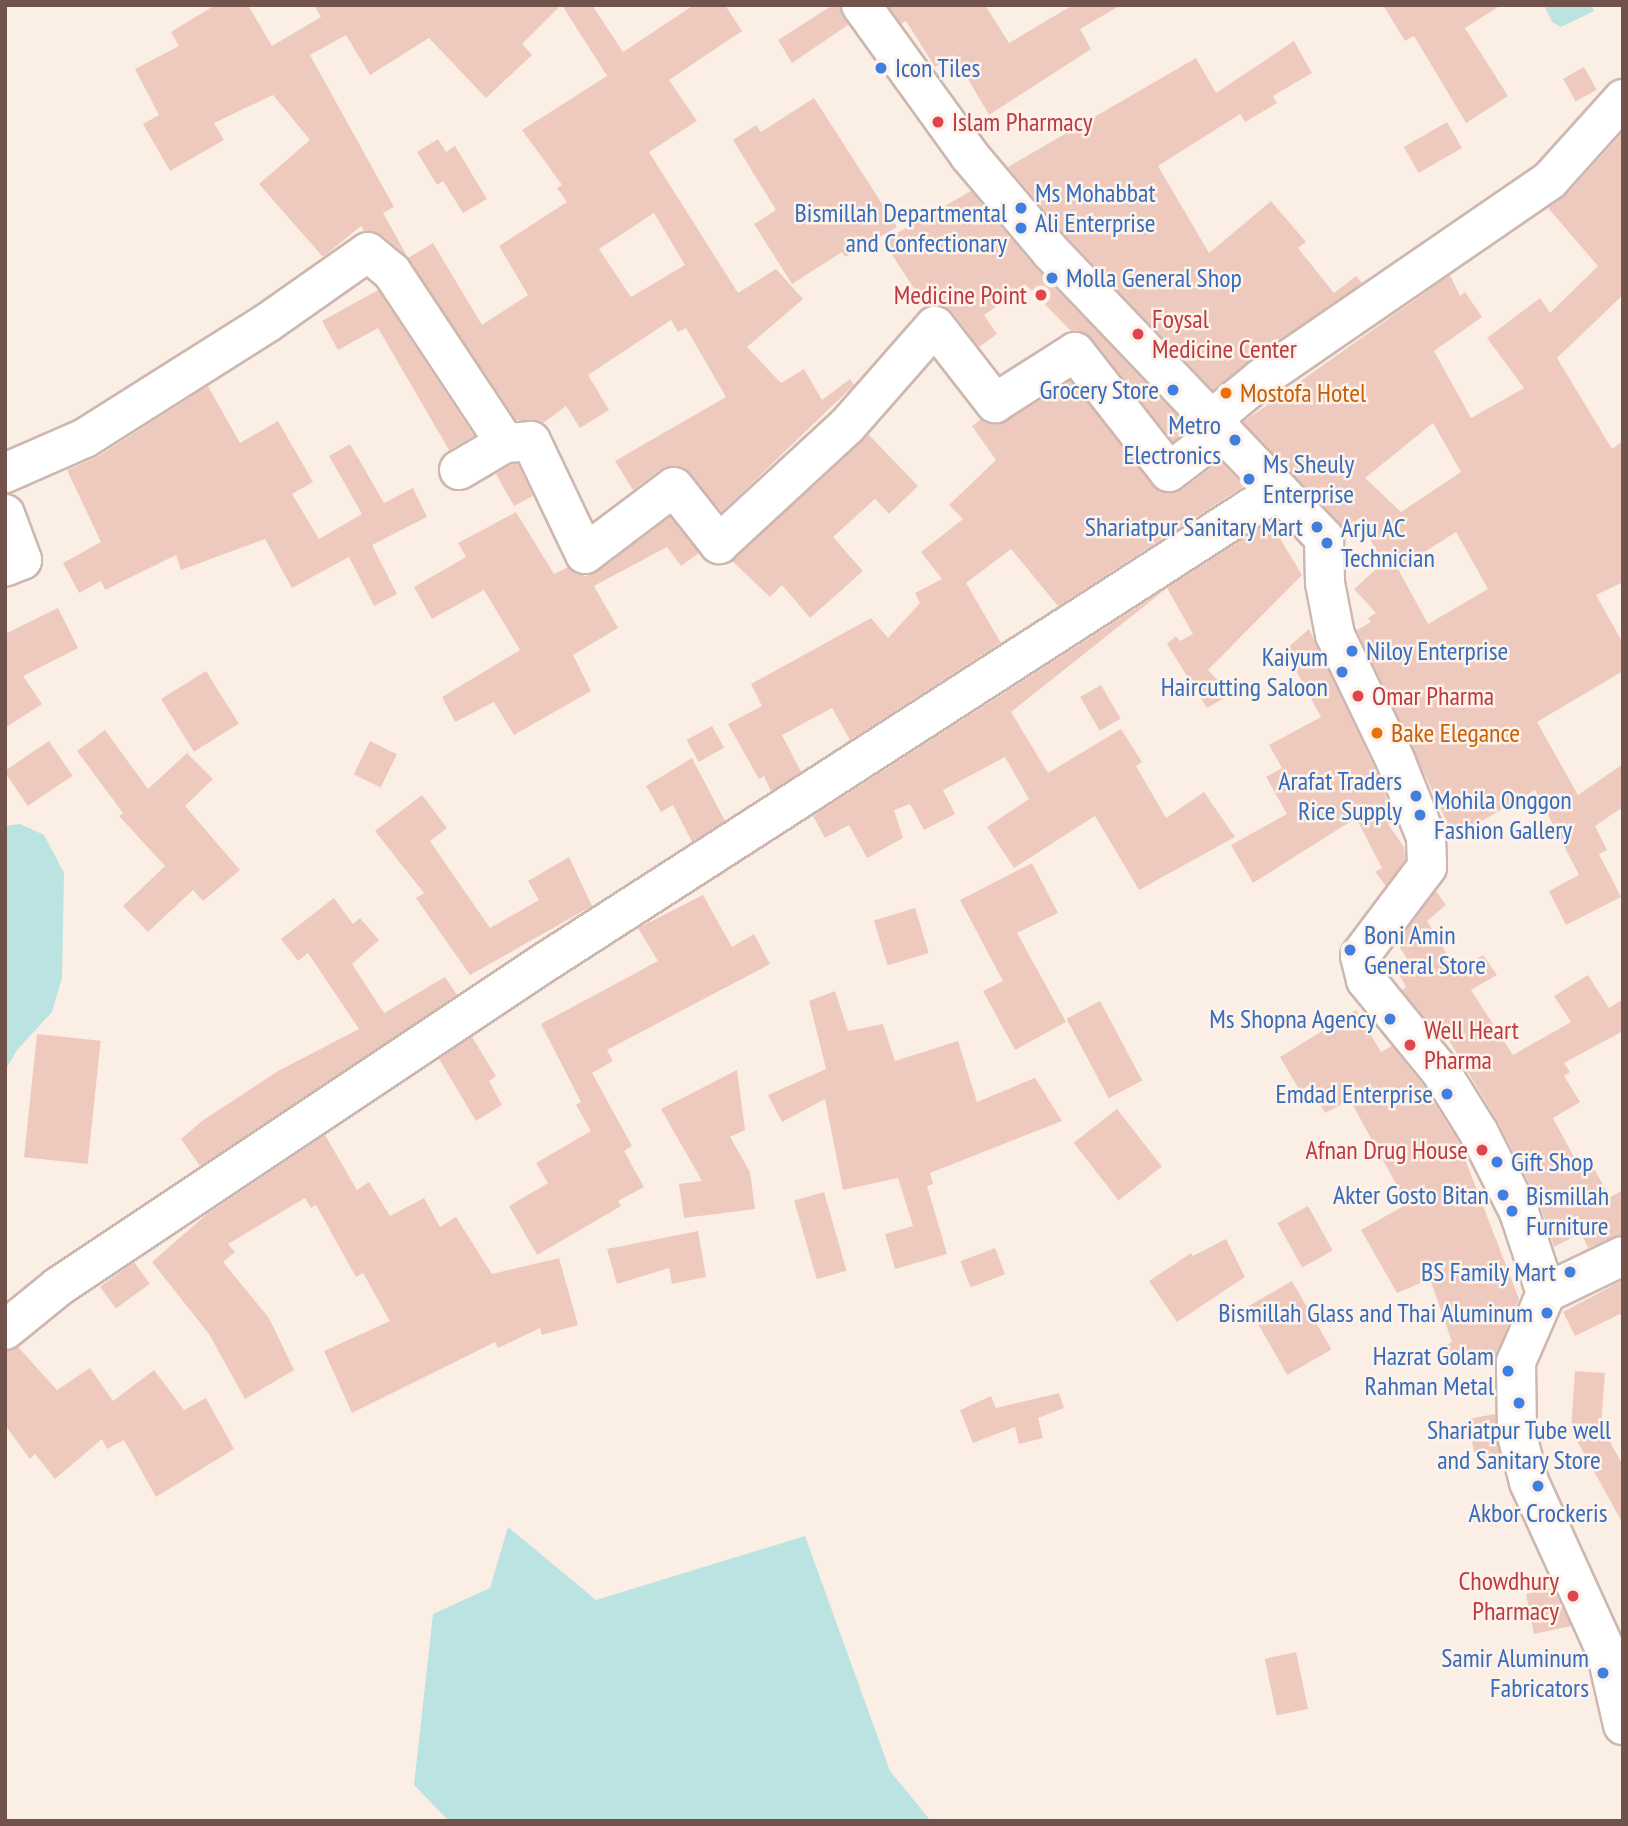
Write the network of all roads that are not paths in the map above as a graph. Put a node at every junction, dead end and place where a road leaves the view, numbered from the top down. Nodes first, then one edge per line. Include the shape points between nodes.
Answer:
1 (861, 5) edge
2 (1623, 99) edge
3 (1218, 425) junction
4 (505, 443) junction
5 (459, 470) dead end
6 (5, 473) edge
7 (1279, 491) junction
8 (5, 514) edge
9 (5, 567) edge
10 (1623, 1256) edge
11 (1546, 1293) junction
12 (5, 1330) edge
13 (1623, 1725) edge

1 - 3 street via 969,155 1050,251
2 - 3 street via 1550,180 1262,378
3 - 4 street via 1169,472 1075,352 995,403 934,326 847,426 719,544 674,487 585,554 531,441
3 - 7 street
4 - 5 street
4 - 6 street via 392,272 368,252 267,323 85,438
7 - 11 street via 1324,538 1325,583 1335,635 1396,762 1426,838 1427,867 1360,956 1366,979 1441,1072 1479,1133 1519,1212
7 - 12 street via 547,961 58,1287
8 - 9 street via 22,560
10 - 11 street
11 - 13 street via 1516,1362 1517,1435 1529,1482 1606,1651

